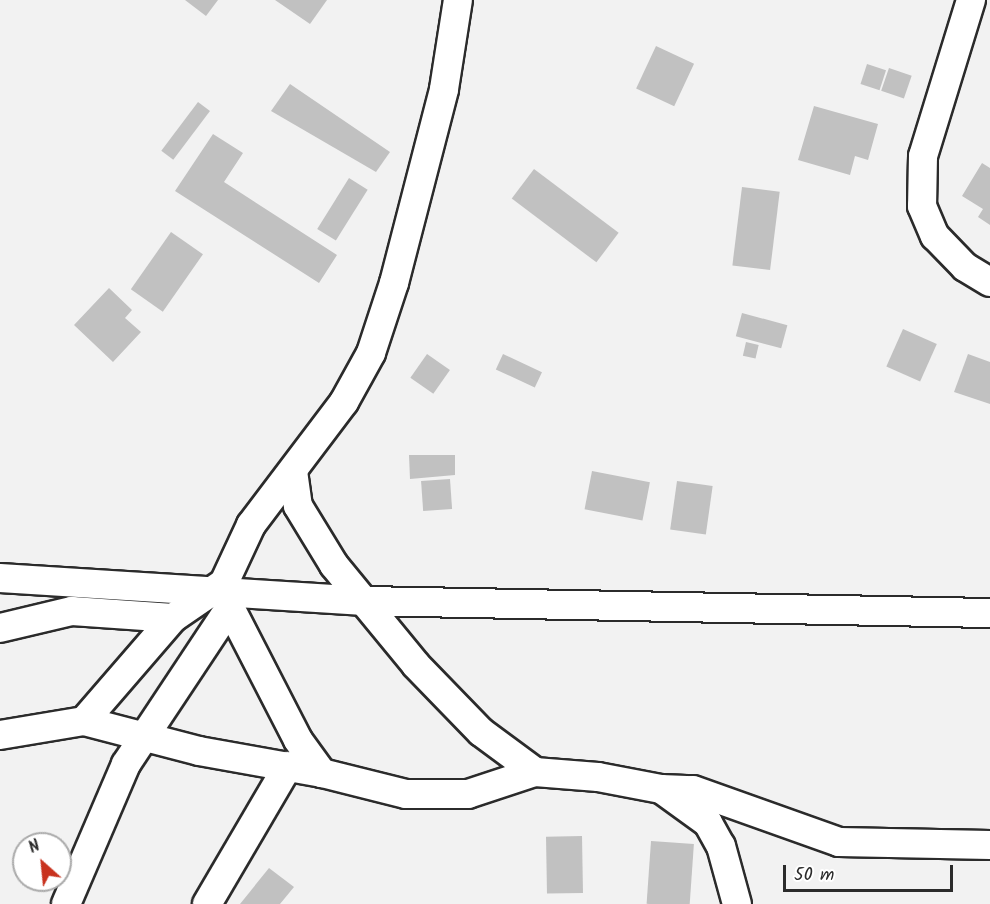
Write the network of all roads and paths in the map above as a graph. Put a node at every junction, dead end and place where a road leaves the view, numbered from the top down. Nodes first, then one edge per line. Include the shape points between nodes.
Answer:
1 (458, 0) edge
2 (971, 0) edge
3 (990, 282) edge
4 (293, 471) junction
5 (0, 578) edge
6 (223, 597) junction
7 (364, 601) junction
8 (990, 613) edge
9 (173, 618) junction
10 (0, 628) edge
11 (84, 721) junction
12 (0, 735) edge
13 (142, 738) junction
14 (288, 766) junction
15 (535, 772) junction
16 (322, 773) junction
17 (661, 789) junction
18 (990, 845) edge
19 (66, 904) edge
20 (207, 904) edge
21 (737, 904) edge

1 - 4 street via 444,89 394,283 371,353 344,402
2 - 3 street via 923,156 922,206 935,236 965,267
4 - 6 street via 251,525 224,583
4 - 7 street via 298,506 308,526
5 - 6 street
6 - 7 street
6 - 9 street
6 - 13 street
6 - 16 street via 298,740
7 - 8 street
7 - 15 street via 416,664 481,732
9 - 10 street via 72,611
9 - 11 street
11 - 12 street
11 - 13 street
13 - 14 street
13 - 19 street via 126,764
14 - 16 street
14 - 20 street
15 - 16 street via 484,790 442,796 375,789
15 - 17 street via 598,777
17 - 18 street via 693,789 839,842
17 - 21 street via 708,823 721,846

